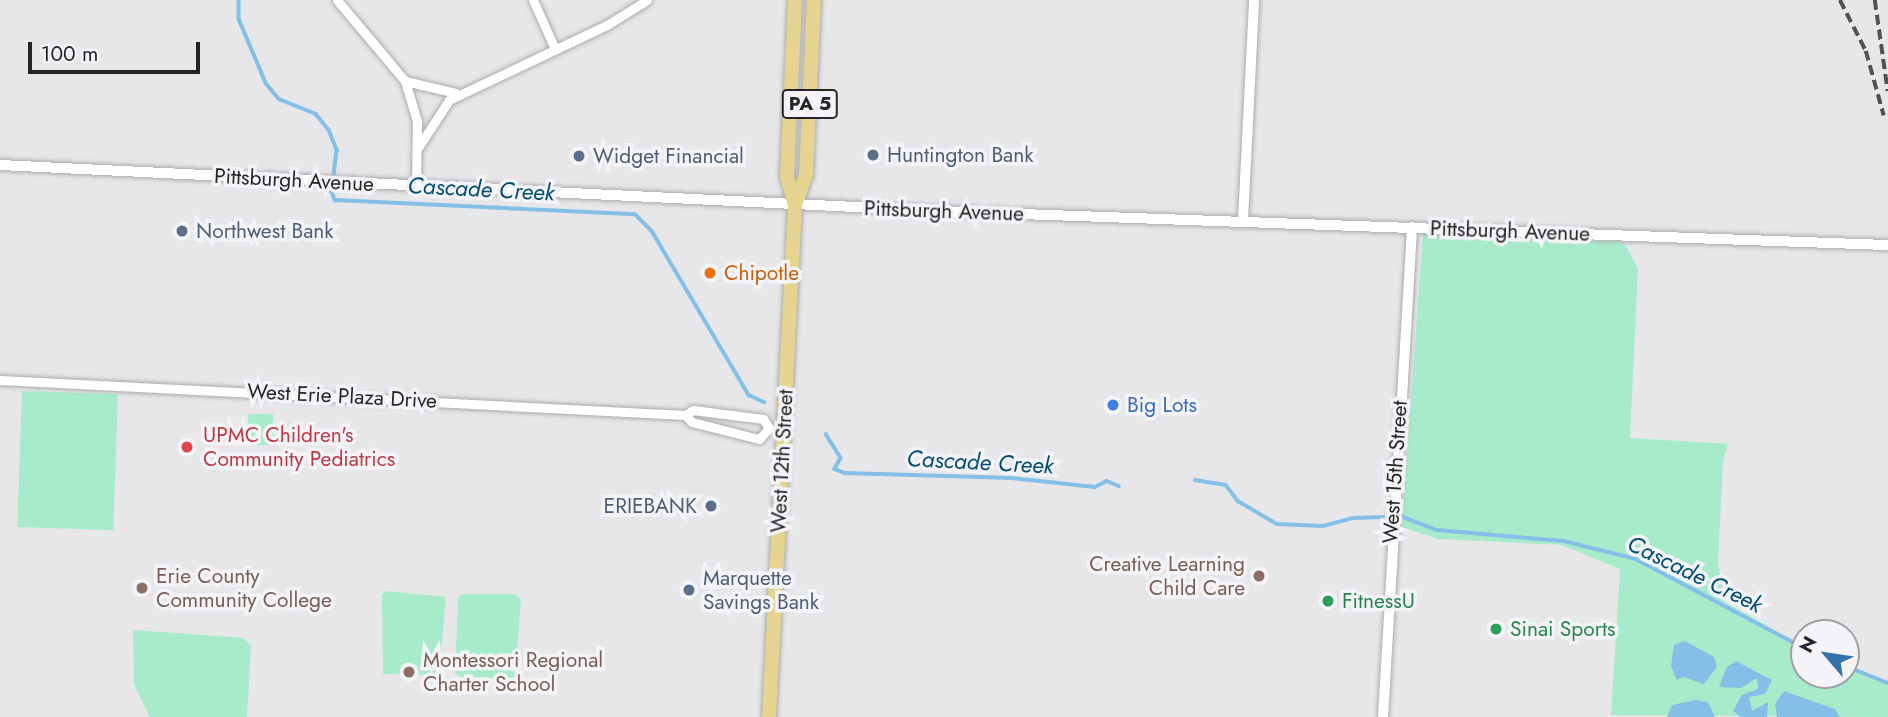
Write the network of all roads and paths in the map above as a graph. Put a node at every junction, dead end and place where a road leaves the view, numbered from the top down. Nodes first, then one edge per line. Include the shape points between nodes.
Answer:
1 (338, 0) edge
2 (533, 0) edge
3 (646, 0) edge
4 (795, 0) edge
5 (814, 0) edge
6 (1254, 0) edge
7 (555, 49) junction
8 (405, 81) junction
9 (461, 92) junction
10 (419, 146) junction
11 (0, 165) edge
12 (416, 185) junction
13 (795, 205) junction
14 (1243, 220) junction
15 (1412, 227) junction
16 (1888, 245) edge
17 (0, 380) edge
18 (685, 415) junction
19 (776, 429) junction
20 (769, 717) edge
21 (1384, 717) edge

1 - 8 street
2 - 7 street
3 - 7 street
4 - 13 main road, West 12th Street / PA 5 via 787,177
5 - 13 main road, West 12th Street / PA 5 via 806,175
6 - 14 street
7 - 9 street
8 - 9 street via 443,93
8 - 10 street
9 - 10 street via 436,113
10 - 12 street
11 - 12 street, Pittsburgh Avenue
12 - 13 street, Pittsburgh Avenue
13 - 14 street, Pittsburgh Avenue
13 - 19 main road, West 12th Street / PA 5
14 - 15 street, Pittsburgh Avenue
15 - 16 street, Pittsburgh Avenue
15 - 21 street, West 15th Street
17 - 18 street, West Erie Plaza Drive
18 - 19 street, West Erie Plaza Drive via 693,411 761,418
18 - 19 street, West Erie Plaza Drive via 692,422 759,439
19 - 20 main road, West 12th Street / PA 5

